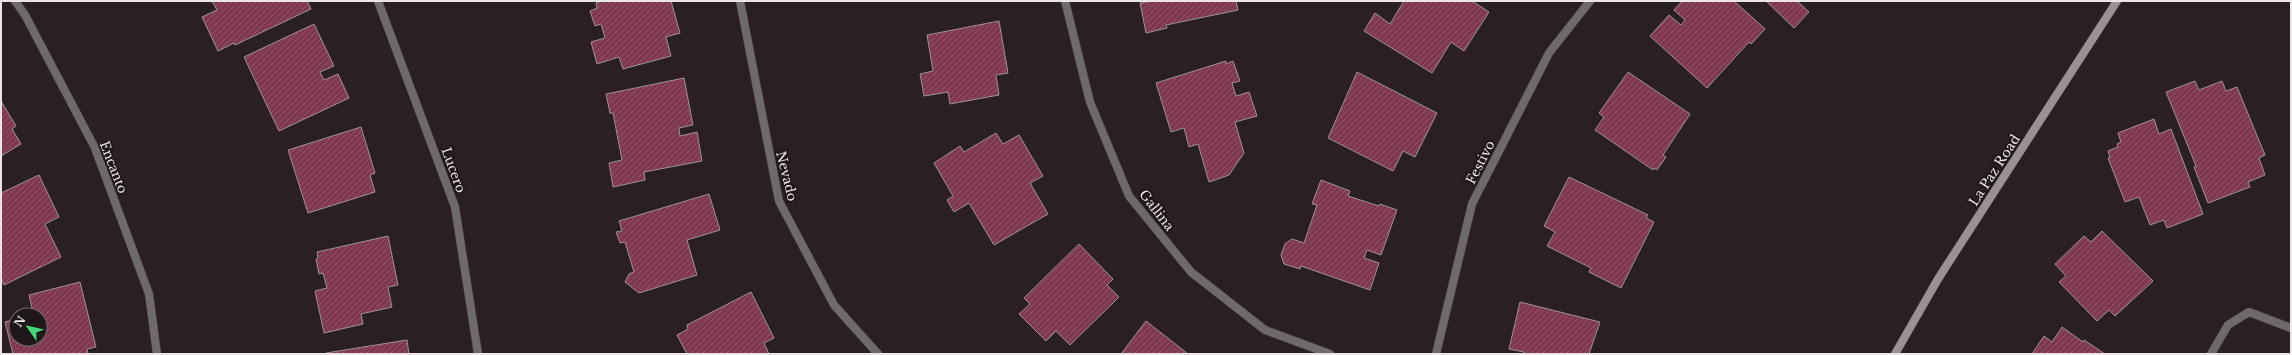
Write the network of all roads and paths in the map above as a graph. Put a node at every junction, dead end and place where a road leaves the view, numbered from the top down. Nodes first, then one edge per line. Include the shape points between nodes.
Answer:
1 (15, 1) edge
2 (378, 1) edge
3 (740, 1) edge
4 (1065, 1) edge
5 (1590, 1) edge
6 (2117, 1) edge
7 (2291, 328) edge
8 (157, 354) edge
9 (478, 354) edge
10 (878, 354) edge
11 (1330, 354) edge
12 (1436, 354) edge
13 (1895, 354) edge
14 (2211, 354) edge

1 - 8 street, Encanto via 25,15 95,148 149,294
2 - 9 street, Lucero via 455,207
3 - 10 street, Nevado via 779,201 834,305
4 - 11 street, Gallina via 1090,102 1129,196 1197,277 1265,330
5 - 12 street, Festivo via 1549,53 1472,204
6 - 13 main road, La Paz Road via 1938,279
7 - 14 street via 2249,312 2228,325

